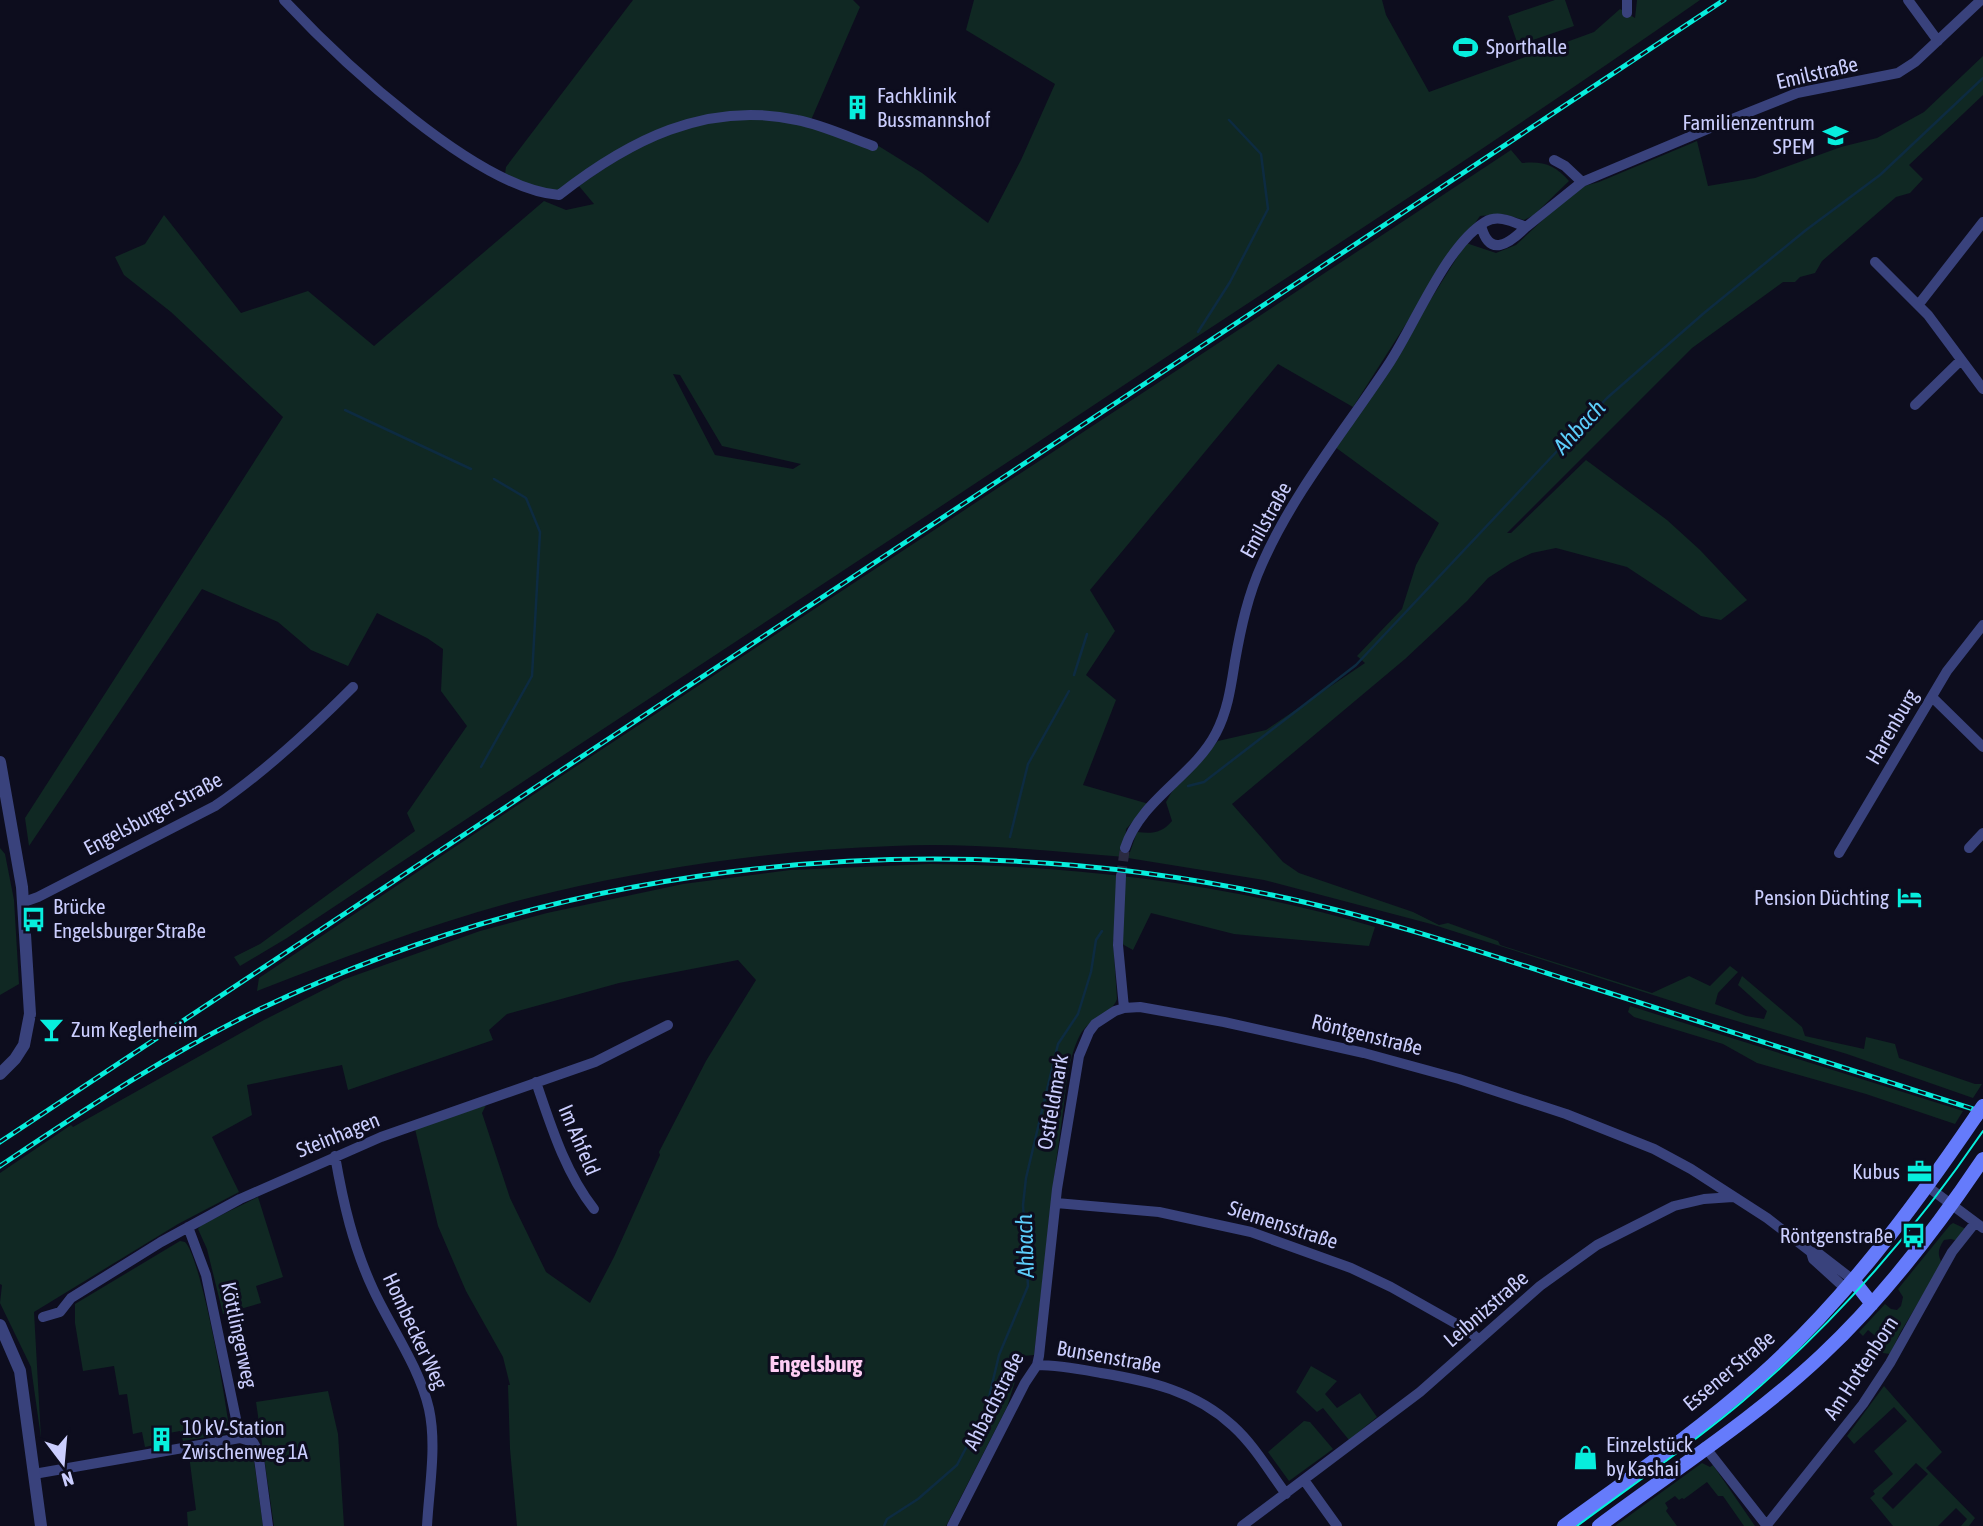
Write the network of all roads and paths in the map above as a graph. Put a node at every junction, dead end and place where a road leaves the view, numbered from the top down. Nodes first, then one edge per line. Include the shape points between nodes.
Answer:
1 (284, 0) edge
2 (1627, 0) edge
3 (1908, 0) edge
4 (1981, 0) edge
5 (1627, 13) dead end
6 (1938, 41) junction
7 (873, 146) dead end
8 (1554, 160) dead end
9 (1582, 182) junction
10 (1983, 222) edge
11 (1481, 225) junction
12 (1526, 226) junction
13 (1875, 262) dead end
14 (1919, 304) junction
15 (1960, 361) junction
16 (1983, 389) edge
17 (1915, 405) dead end
18 (1983, 625) edge
19 (353, 687) dead end
20 (1932, 697) junction
21 (1983, 747) edge
22 (0, 762) edge
23 (1983, 833) edge
24 (1125, 848) tunnel mouth
25 (1969, 848) dead end
26 (1839, 853) dead end
27 (1121, 876) tunnel mouth
28 (24, 902) junction
29 (1124, 1008) junction
30 (668, 1026) dead end
31 (0, 1074) edge
32 (536, 1082) junction
33 (1980, 1111) edge
34 (335, 1156) junction
35 (1983, 1159) edge
36 (1928, 1187) junction
37 (1734, 1197) junction
38 (1056, 1203) junction
39 (1951, 1205) junction
40 (594, 1209) dead end
41 (188, 1227) junction
42 (1976, 1228) edge
43 (1850, 1285) junction
44 (1872, 1304) junction
45 (43, 1317) dead end
46 (0, 1325) edge
47 (1479, 1340) junction
48 (1037, 1365) junction
49 (240, 1438) junction
50 (1705, 1447) junction
51 (34, 1474) junction
52 (1304, 1480) junction
53 (1286, 1494) junction
54 (41, 1526) edge
55 (268, 1526) edge
56 (427, 1526) edge
57 (952, 1526) edge
58 (1242, 1526) edge
59 (1337, 1526) edge
60 (1564, 1526) edge
61 (1599, 1526) edge
62 (1767, 1526) edge

1 - 7 street via 357,72 418,121 467,157 542,194 559,195 638,142 717,117 789,118
2 - 5 street
3 - 6 street
4 - 6 street, Emilstraße
6 - 9 street, Emilstraße via 1898,73 1787,97
8 - 9 street
9 - 12 street, Emilstraße
10 - 14 street
11 - 12 street via 1500,219
11 - 12 street, Emilstraße via 1483,235 1496,245 1511,242
11 - 24 street, Emilstraße via 1457,249 1403,342 1279,530 1248,600 1228,704 1216,735 1134,827
13 - 14 street
14 - 15 street
15 - 16 street
15 - 17 street
18 - 20 street, Harenburg
19 - 28 street, Engelsburger Straße via 321,720 215,806
20 - 21 street
20 - 26 street, Harenburg
22 - 28 street
23 - 25 street
27 - 29 street via 1118,945
28 - 31 street via 30,1018 24,1045
29 - 37 street, Röntgenstraße via 1140,1007 1294,1037 1496,1090 1654,1149
29 - 38 street, Ostfeldmark via 1096,1024 1079,1056
30 - 32 street, Steinhagen via 595,1062
32 - 34 street, Steinhagen
32 - 40 street, Im Ahfeld via 567,1165
33 - 36 main road, Essener Straße
34 - 41 street, Steinhagen
34 - 56 street, Hombecker Weg via 359,1255 428,1406 432,1456
35 - 39 main road, Essener Straße
36 - 39 street
36 - 43 main road, Essener Straße
37 - 43 street, Röntgenstraße via 1818,1253
37 - 47 street, Leibnizstraße via 1674,1206 1625,1229 1541,1286
38 - 47 street, Siemensstraße via 1159,1212 1273,1239 1391,1287
38 - 48 street, Ahbachstraße
39 - 42 street
39 - 44 main road, Essener Straße
41 - 45 street, Steinhagen via 71,1298 60,1312
41 - 49 street, Köttlingerweg via 206,1275
42 - 62 street, Am Hottenborn via 1952,1252 1863,1405
43 - 44 main road
43 - 60 main road, Essener Straße via 1754,1382
44 - 50 main road, Essener Straße via 1801,1373
46 - 51 street via 20,1371
47 - 52 street, Leibnizstraße via 1420,1392
48 - 53 street, Bunsenstraße via 1160,1384 1195,1399 1233,1426
48 - 57 street, Ahbachstraße
49 - 51 street
49 - 55 street, Köttlingerweg via 256,1445
50 - 61 main road, Essener Straße
50 - 62 street
51 - 54 street
52 - 53 street, Leibnizstraße
52 - 59 street
53 - 58 street, Leibnizstraße

